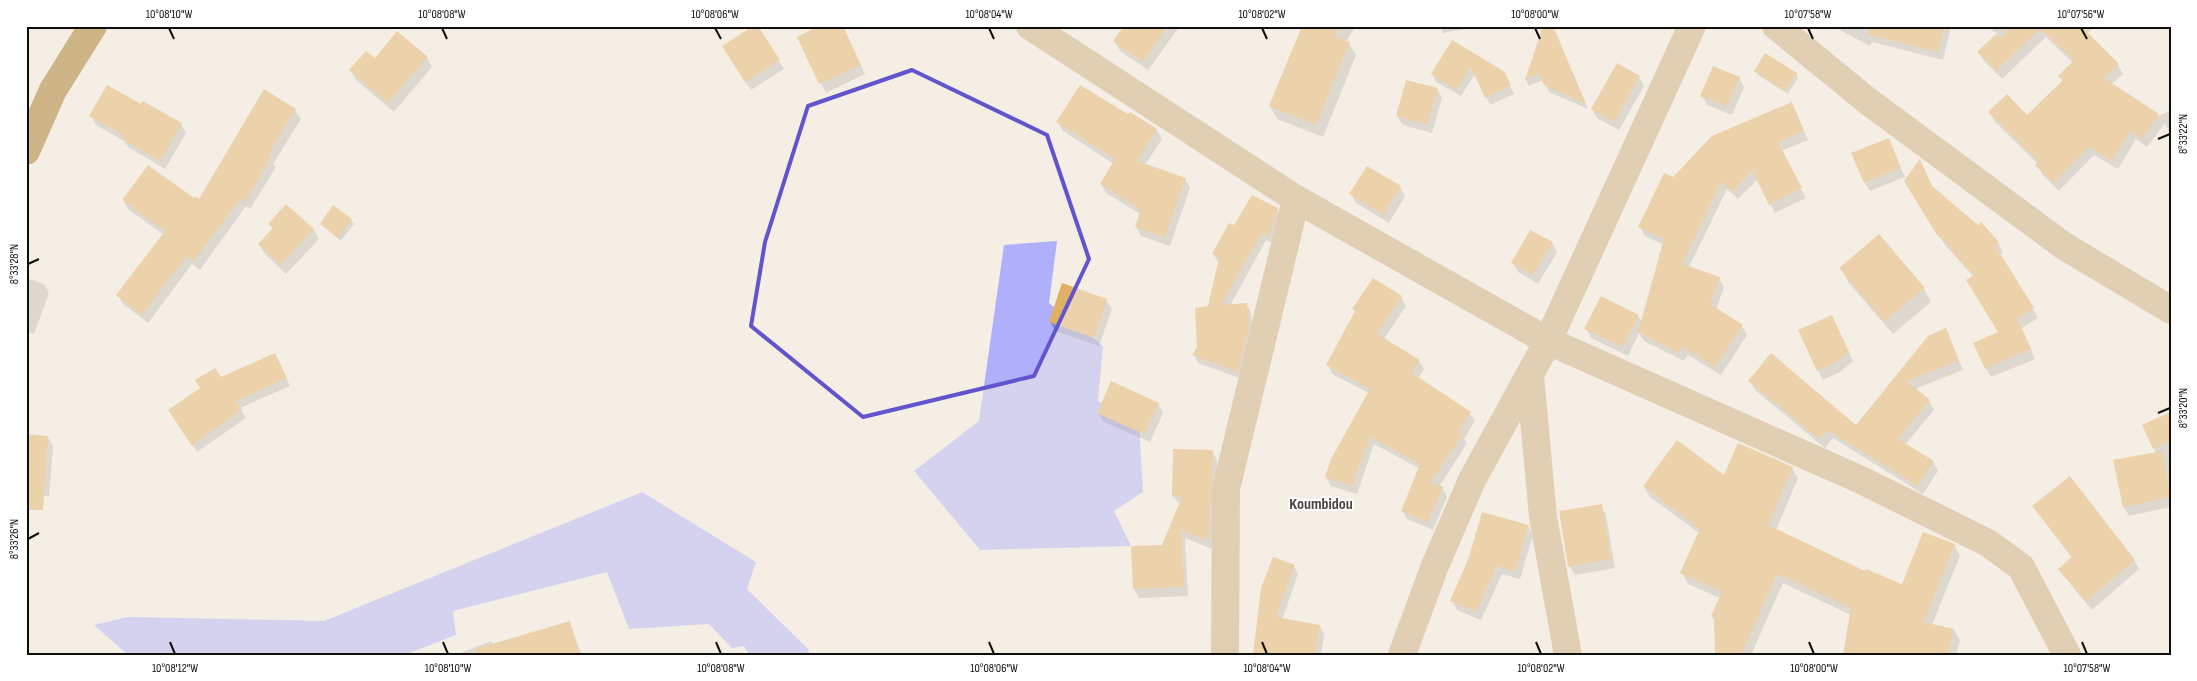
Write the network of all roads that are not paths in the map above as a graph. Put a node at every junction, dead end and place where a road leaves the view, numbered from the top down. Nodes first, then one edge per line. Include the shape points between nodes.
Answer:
1 (93, 26) edge
2 (1030, 26) edge
3 (1692, 26) edge
4 (1776, 26) edge
5 (26, 151) edge
6 (1296, 199) junction
7 (2171, 310) edge
8 (1548, 341) junction
9 (1530, 376) junction
10 (1225, 655) edge
11 (1402, 655) edge
12 (1568, 655) edge
13 (2067, 655) edge

1 - 5 main road via 53,90
2 - 6 street
3 - 8 street
4 - 7 street via 1869,102 2064,246
6 - 8 street
6 - 10 street via 1226,489
8 - 9 street
8 - 13 street via 1861,480 1988,543 2021,567
9 - 11 street via 1472,480 1434,568
9 - 12 street via 1543,517

